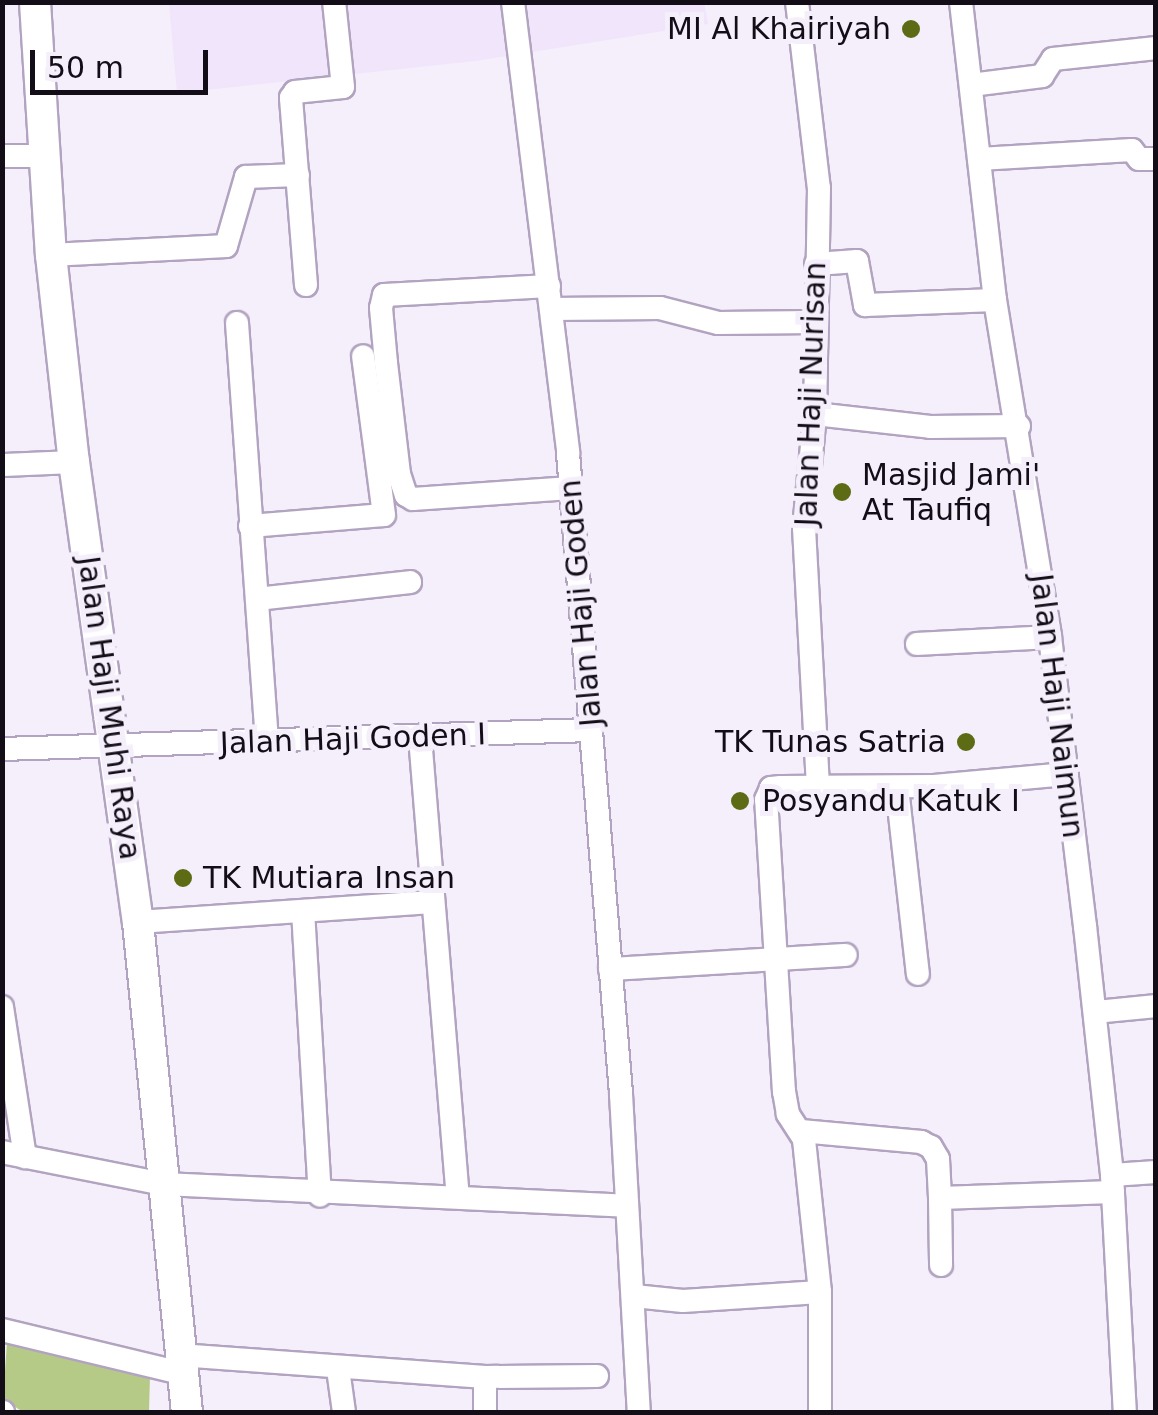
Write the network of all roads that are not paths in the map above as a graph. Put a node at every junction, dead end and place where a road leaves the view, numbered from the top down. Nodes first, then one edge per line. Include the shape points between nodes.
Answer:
1 (35, 2) edge
2 (334, 2) edge
3 (513, 2) edge
4 (797, 2) edge
5 (961, 2) edge
6 (1156, 48) edge
7 (971, 85) junction
8 (2, 156) edge
9 (44, 156) junction
10 (979, 159) junction
11 (1154, 159) edge
12 (298, 175) junction
13 (1156, 184) edge
14 (52, 255) junction
15 (816, 264) junction
16 (306, 285) dead end
17 (550, 298) junction
18 (995, 300) junction
19 (815, 322) junction
20 (237, 323) dead end
21 (363, 356) dead end
22 (815, 414) junction
23 (1019, 426) junction
24 (74, 462) junction
25 (2, 465) edge
26 (571, 488) junction
27 (250, 526) junction
28 (410, 582) dead end
29 (257, 599) junction
30 (1050, 637) junction
31 (917, 644) dead end
32 (592, 730) junction
33 (420, 737) junction
34 (267, 743) junction
35 (2, 748) edge
36 (115, 748) junction
37 (1066, 774) junction
38 (818, 787) junction
39 (897, 788) junction
40 (432, 902) junction
41 (303, 911) junction
42 (138, 922) junction
43 (846, 955) dead end
44 (775, 962) junction
45 (610, 969) junction
46 (918, 974) dead end
47 (2, 1006) edge
48 (1156, 1006) edge
49 (1094, 1012) junction
50 (801, 1131) junction
51 (14, 1154) edge
52 (1156, 1172) edge
53 (1112, 1183) junction
54 (164, 1184) junction
55 (320, 1195) junction
56 (458, 1195) junction
57 (940, 1198) junction
58 (625, 1206) junction
59 (941, 1264) dead end
60 (820, 1292) junction
61 (634, 1296) junction
62 (2, 1330) edge
63 (180, 1364) junction
64 (338, 1369) junction
65 (598, 1376) dead end
66 (486, 1378) junction
67 (187, 1412) edge
68 (344, 1412) edge
69 (486, 1412) edge
70 (639, 1412) edge
71 (820, 1412) edge
72 (1125, 1412) edge

1 - 9 street, Jalan Haji Muhi Raya
2 - 12 street via 343,75 340,89 292,94
3 - 17 street, Jalan Haji Goden
4 - 15 street, Jalan Haji Nurisan via 819,188
5 - 7 street, Jalan Haji Naimun
6 - 7 street via 1053,59 1042,76
7 - 10 street, Jalan Haji Naimun
8 - 9 street
9 - 14 street, Jalan Haji Muhi Raya
10 - 11 street via 1132,150 1139,159
10 - 18 street, Jalan Haji Naimun
11 - 13 street
12 - 14 street via 246,177 226,246
12 - 16 street
14 - 24 street, Jalan Haji Muhi Raya
15 - 18 street via 856,262 865,305
15 - 19 street, Jalan Haji Nurisan
17 - 19 street via 660,308 703,321
17 - 26 street, Jalan Haji Goden
17 - 26 street via 384,295 380,308 406,495
18 - 23 street, Jalan Haji Naimun
19 - 22 street, Jalan Haji Nurisan
20 - 27 street
21 - 27 street via 384,515
22 - 23 street via 930,427
22 - 38 street, Jalan Haji Nurisan via 804,528
23 - 30 street, Jalan Haji Naimun
24 - 25 street
24 - 36 street, Jalan Haji Muhi Raya
26 - 32 street, Jalan Haji Goden
27 - 29 street
28 - 29 street
29 - 34 street
30 - 31 street
30 - 37 street, Jalan Haji Naimun
32 - 33 street, Jalan Haji Goden I
32 - 45 street, Jalan Haji Goden
33 - 34 street, Jalan Haji Goden I
33 - 40 street
34 - 36 street, Jalan Haji Goden I
35 - 36 street, Jalan Haji Goden I
36 - 42 street, Jalan Haji Muhi Raya
37 - 39 street
37 - 49 street, Jalan Haji Naimun
38 - 39 street
38 - 44 street via 770,788 766,800
39 - 46 street
40 - 41 street
40 - 56 street
41 - 42 street
41 - 55 street
42 - 54 street, Jalan Haji Muhi Raya
43 - 44 street
44 - 45 street
44 - 50 street via 784,1092 788,1114
45 - 58 street, Jalan Haji Goden
47 - 51 street
48 - 49 street
49 - 53 street, Jalan Haji Naimun
50 - 57 street via 921,1142 938,1160
50 - 60 street
51 - 54 street
52 - 53 street
53 - 57 street
53 - 72 street, Jalan Haji Naimun
54 - 55 street
54 - 63 street, Jalan Haji Muhi Raya
55 - 56 street
56 - 58 street
57 - 59 street
58 - 61 street, Jalan Haji Goden
60 - 61 street via 671,1301
60 - 71 street
61 - 70 street, Jalan Haji Goden
62 - 63 street
63 - 64 street
63 - 67 street, Jalan Haji Muhi Raya
64 - 66 street
64 - 68 street
65 - 66 street
66 - 69 street

